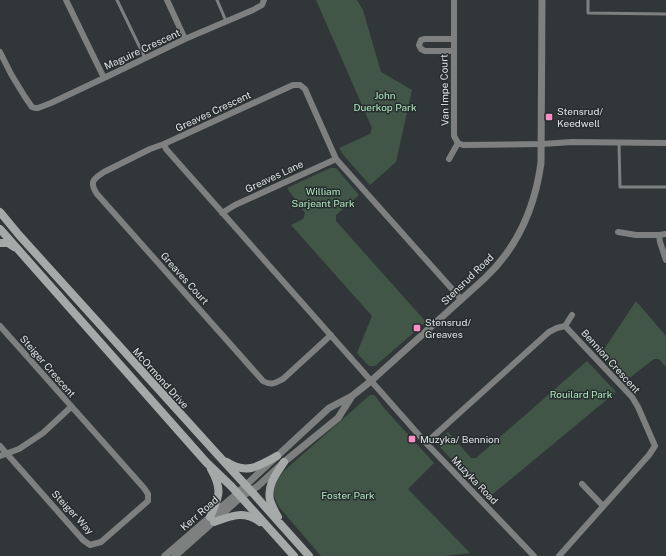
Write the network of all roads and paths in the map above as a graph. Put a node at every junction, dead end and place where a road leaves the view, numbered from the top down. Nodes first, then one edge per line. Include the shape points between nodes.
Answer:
1 (66, 0) edge
2 (117, 0) edge
3 (167, 0) edge
4 (217, 0) edge
5 (264, 0) edge
6 (454, 0) edge
7 (542, 0) edge
8 (588, 0) edge
9 (666, 14) edge
10 (226, 21) junction
11 (185, 39) junction
12 (453, 39) junction
13 (454, 51) junction
14 (0, 52) edge
15 (145, 58) junction
16 (104, 78) junction
17 (458, 142) junction
18 (619, 143) junction
19 (666, 143) edge
20 (164, 144) junction
21 (542, 144) junction
22 (449, 158) dead end
23 (336, 159) junction
24 (666, 187) edge
25 (222, 213) junction
26 (3, 217) edge
27 (0, 229) edge
28 (618, 232) dead end
29 (666, 234) edge
30 (659, 235) junction
31 (0, 243) edge
32 (18, 249) junction
33 (666, 260) edge
34 (461, 299) junction
35 (572, 315) dead end
36 (0, 326) edge
37 (565, 326) junction
38 (331, 335) junction
39 (371, 381) junction
40 (352, 396) junction
41 (71, 407) junction
42 (426, 443) junction
43 (0, 446) edge
44 (6, 453) junction
45 (217, 454) junction
46 (0, 456) edge
47 (281, 459) junction
48 (206, 462) junction
49 (582, 484) dead end
50 (249, 488) junction
51 (239, 495) junction
52 (603, 506) junction
53 (212, 519) junction
54 (280, 524) junction
55 (272, 531) junction
56 (165, 556) edge
57 (175, 556) edge
58 (294, 556) edge
59 (309, 556) edge
60 (534, 556) edge
61 (559, 556) edge

1 - 16 street, Maguire Crescent
2 - 15 lane
3 - 11 street
4 - 10 lane
5 - 10 street, Maguire Crescent via 262,5
6 - 12 street, Van Impe Court
7 - 21 street, Stensrud Road
8 - 9 lane via 588,13
10 - 11 street, Maguire Crescent
11 - 15 street, Maguire Crescent
12 - 13 street, Van Impe Court
12 - 13 street via 425,39 421,40 419,45 420,49 425,51
13 - 17 street, Van Impe Court via 454,136
14 - 16 street via 25,97 35,108
15 - 16 street, Maguire Crescent
17 - 21 street
17 - 22 street
18 - 19 street
18 - 21 street
18 - 24 lane via 620,187
20 - 23 street, Greaves Crescent via 293,85 300,85 305,89
20 - 25 street
20 - 38 street, Greaves Court via 97,176 93,182 97,194 263,381 268,384 283,379
21 - 34 street, Stensrud Road via 537,187 520,232 492,271
23 - 25 street, Greaves Lane
23 - 34 street, Greaves Crescent
25 - 38 street
26 - 27 street
26 - 45 main road, McOrmond Drive
27 - 32 main road
28 - 30 street
29 - 30 street
30 - 33 street
31 - 32 main road via 8,243
32 - 48 main road
34 - 39 street, Stensrud Road
35 - 37 street
36 - 41 street, Steiger Crescent
37 - 42 street via 549,332
37 - 52 street, Bennion Crescent via 632,397 654,446 649,455
38 - 39 street, Muzyka Road
39 - 40 street, Stensrud Road
39 - 42 street, Muzyka Road
40 - 47 street, Stensrud Road via 329,408
40 - 47 street, Stensrud Road via 338,418
41 - 44 street, Steiger Crescent via 43,433 19,449
41 - 44 street, Steiger Way via 148,494 148,501 101,542 90,545 83,540
42 - 60 street, Muzyka Road
43 - 44 street
44 - 46 street, Steiger Crescent
45 - 47 main road via 234,466 247,469
45 - 50 main road, McOrmond Drive
47 - 50 street, Stensrud Road
47 - 54 main road via 270,490 270,500
48 - 51 main road
48 - 53 main road via 215,477 219,495
49 - 52 street
50 - 51 street, Kerr Road
50 - 54 main road, McOrmond Drive
51 - 53 street, Kerr Road
51 - 55 main road
52 - 61 street, Bennion Crescent
53 - 55 main road via 241,514 254,518
53 - 56 street, Kerr Road
53 - 57 street, Kerr Road
54 - 59 main road, McOrmond Drive
55 - 58 main road

